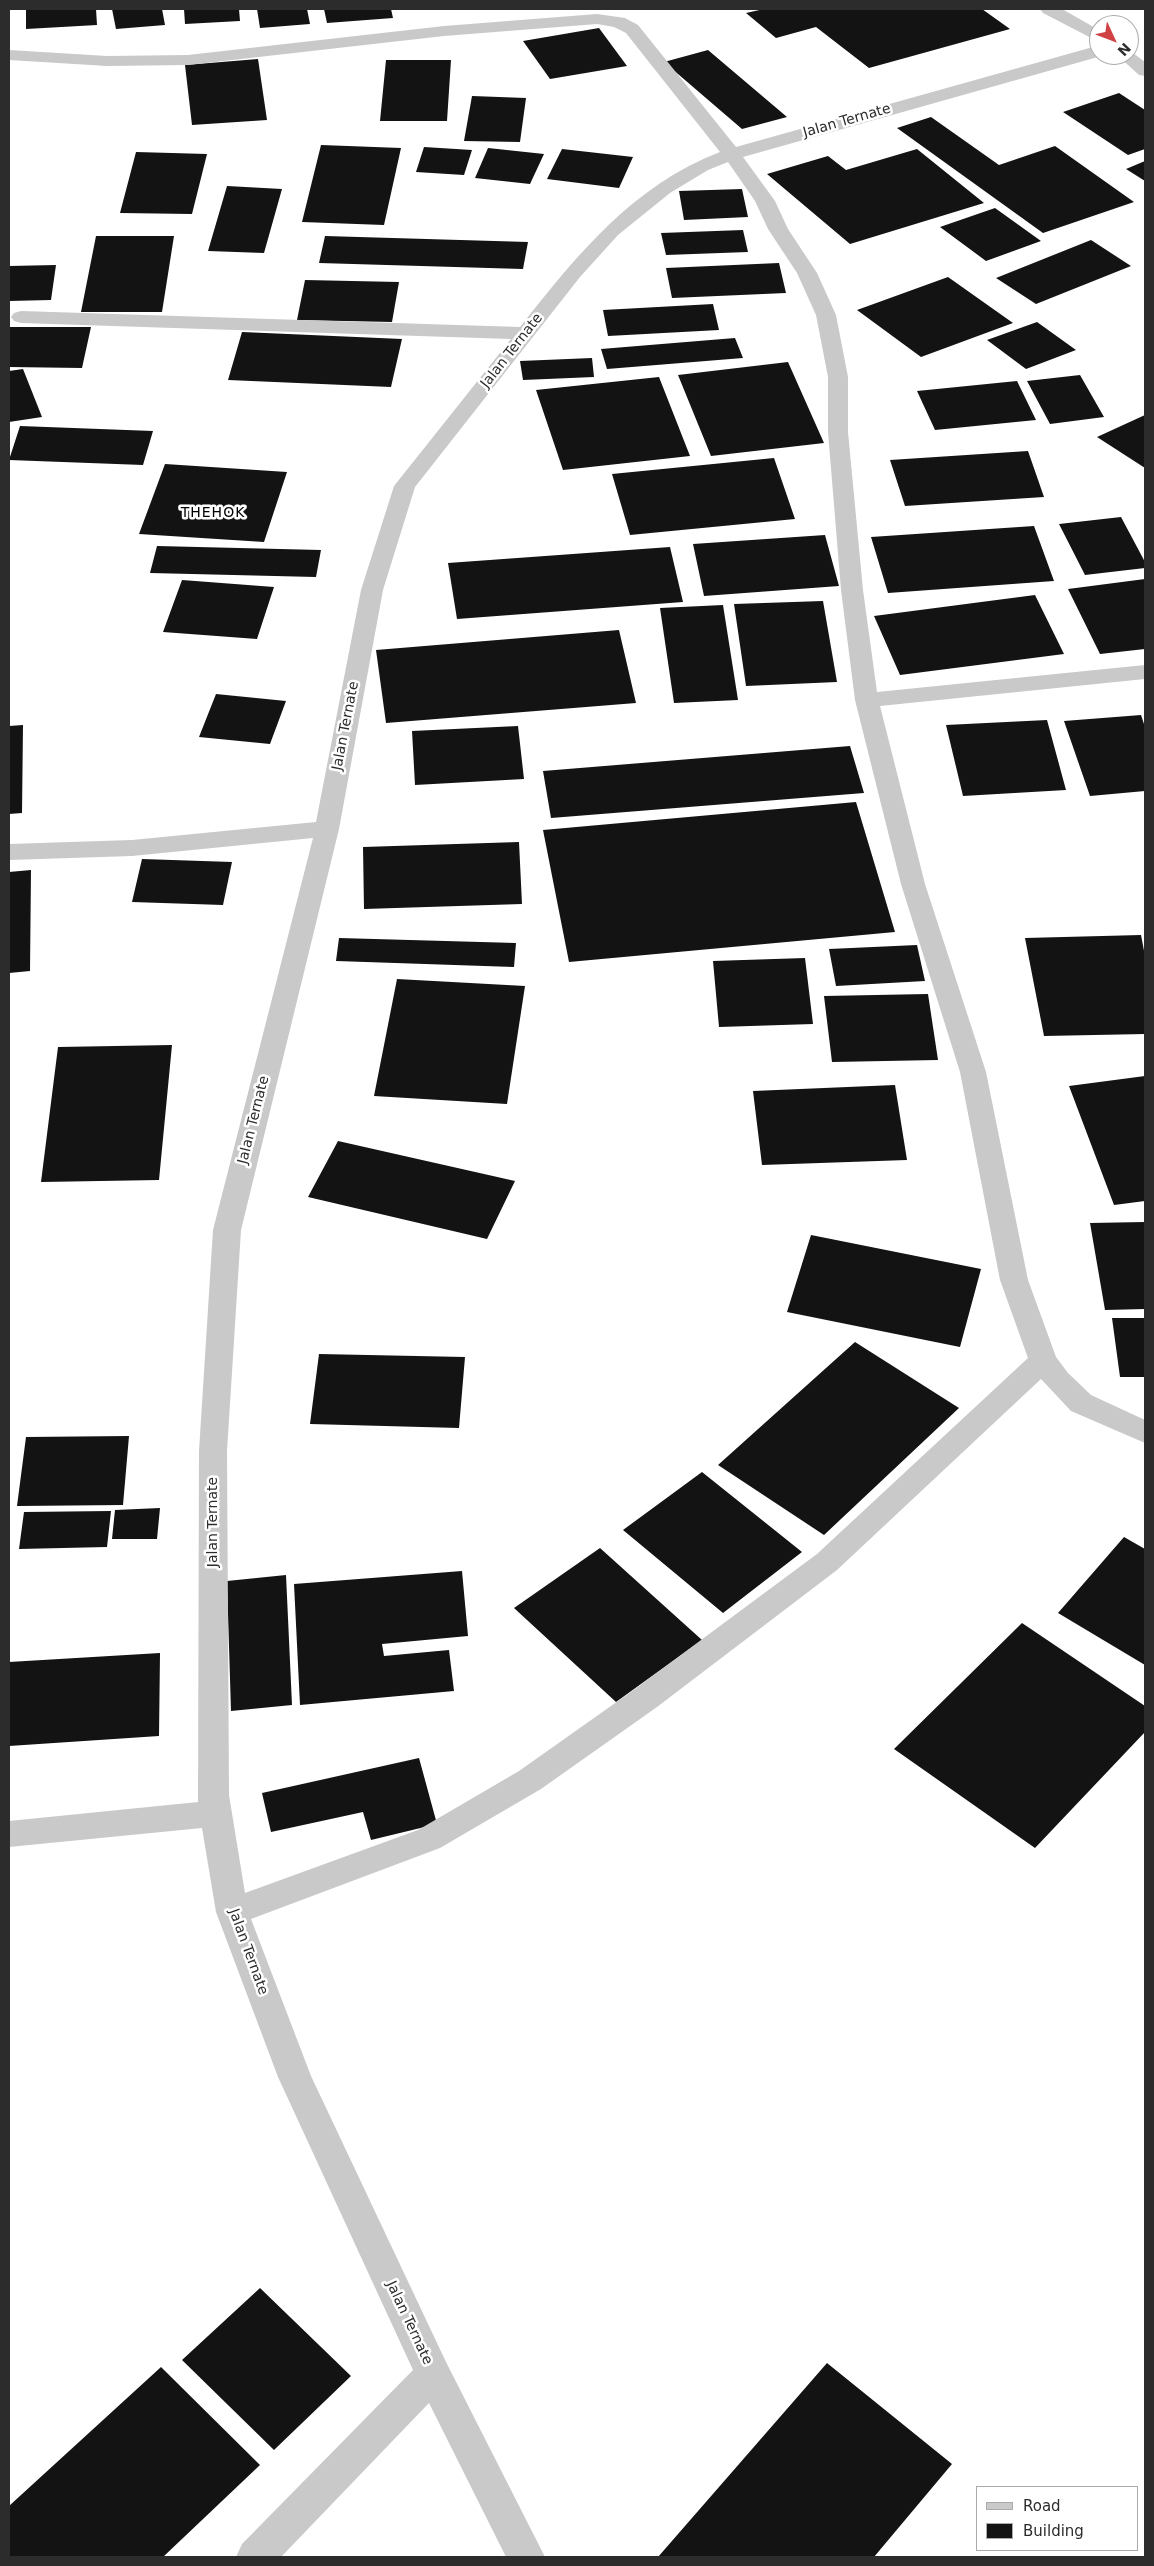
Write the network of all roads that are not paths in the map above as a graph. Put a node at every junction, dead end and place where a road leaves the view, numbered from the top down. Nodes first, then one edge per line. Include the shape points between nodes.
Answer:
1 (1049, 9) edge
2 (1089, 31) edge
3 (1089, 54) edge
4 (9, 55) edge
5 (732, 154) junction
6 (21, 317) dead end
7 (525, 333) junction
8 (1145, 672) edge
9 (867, 700) junction
10 (327, 829) junction
11 (9, 852) edge
12 (1043, 1361) junction
13 (1145, 1432) edge
14 (216, 1813) junction
15 (9, 1834) edge
16 (232, 1912) junction
17 (433, 2374) junction
18 (255, 2557) edge
19 (526, 2557) edge

1 - 2 street
3 - 5 street, Jalan Ternate
4 - 5 street via 106,61 188,60 598,19 619,22 632,30
5 - 7 street, Jalan Ternate via 700,166 663,189 612,231
5 - 9 street via 765,201 778,229 807,273 826,315 838,376 838,432 852,590
6 - 7 street
7 - 10 street, Jalan Ternate via 406,486 372,590
8 - 9 street
9 - 12 street via 913,884 973,1072 1014,1280
10 - 11 street via 132,848
10 - 14 street, Jalan Ternate via 227,1230 213,1451 212,1795
12 - 13 street via 1081,1403
12 - 16 street via 827,1562 646,1698 530,1780 429,1839
14 - 15 street
14 - 16 street, Jalan Ternate
16 - 17 street, Jalan Ternate via 295,2077
17 - 18 street
17 - 19 street, Jalan Ternate

